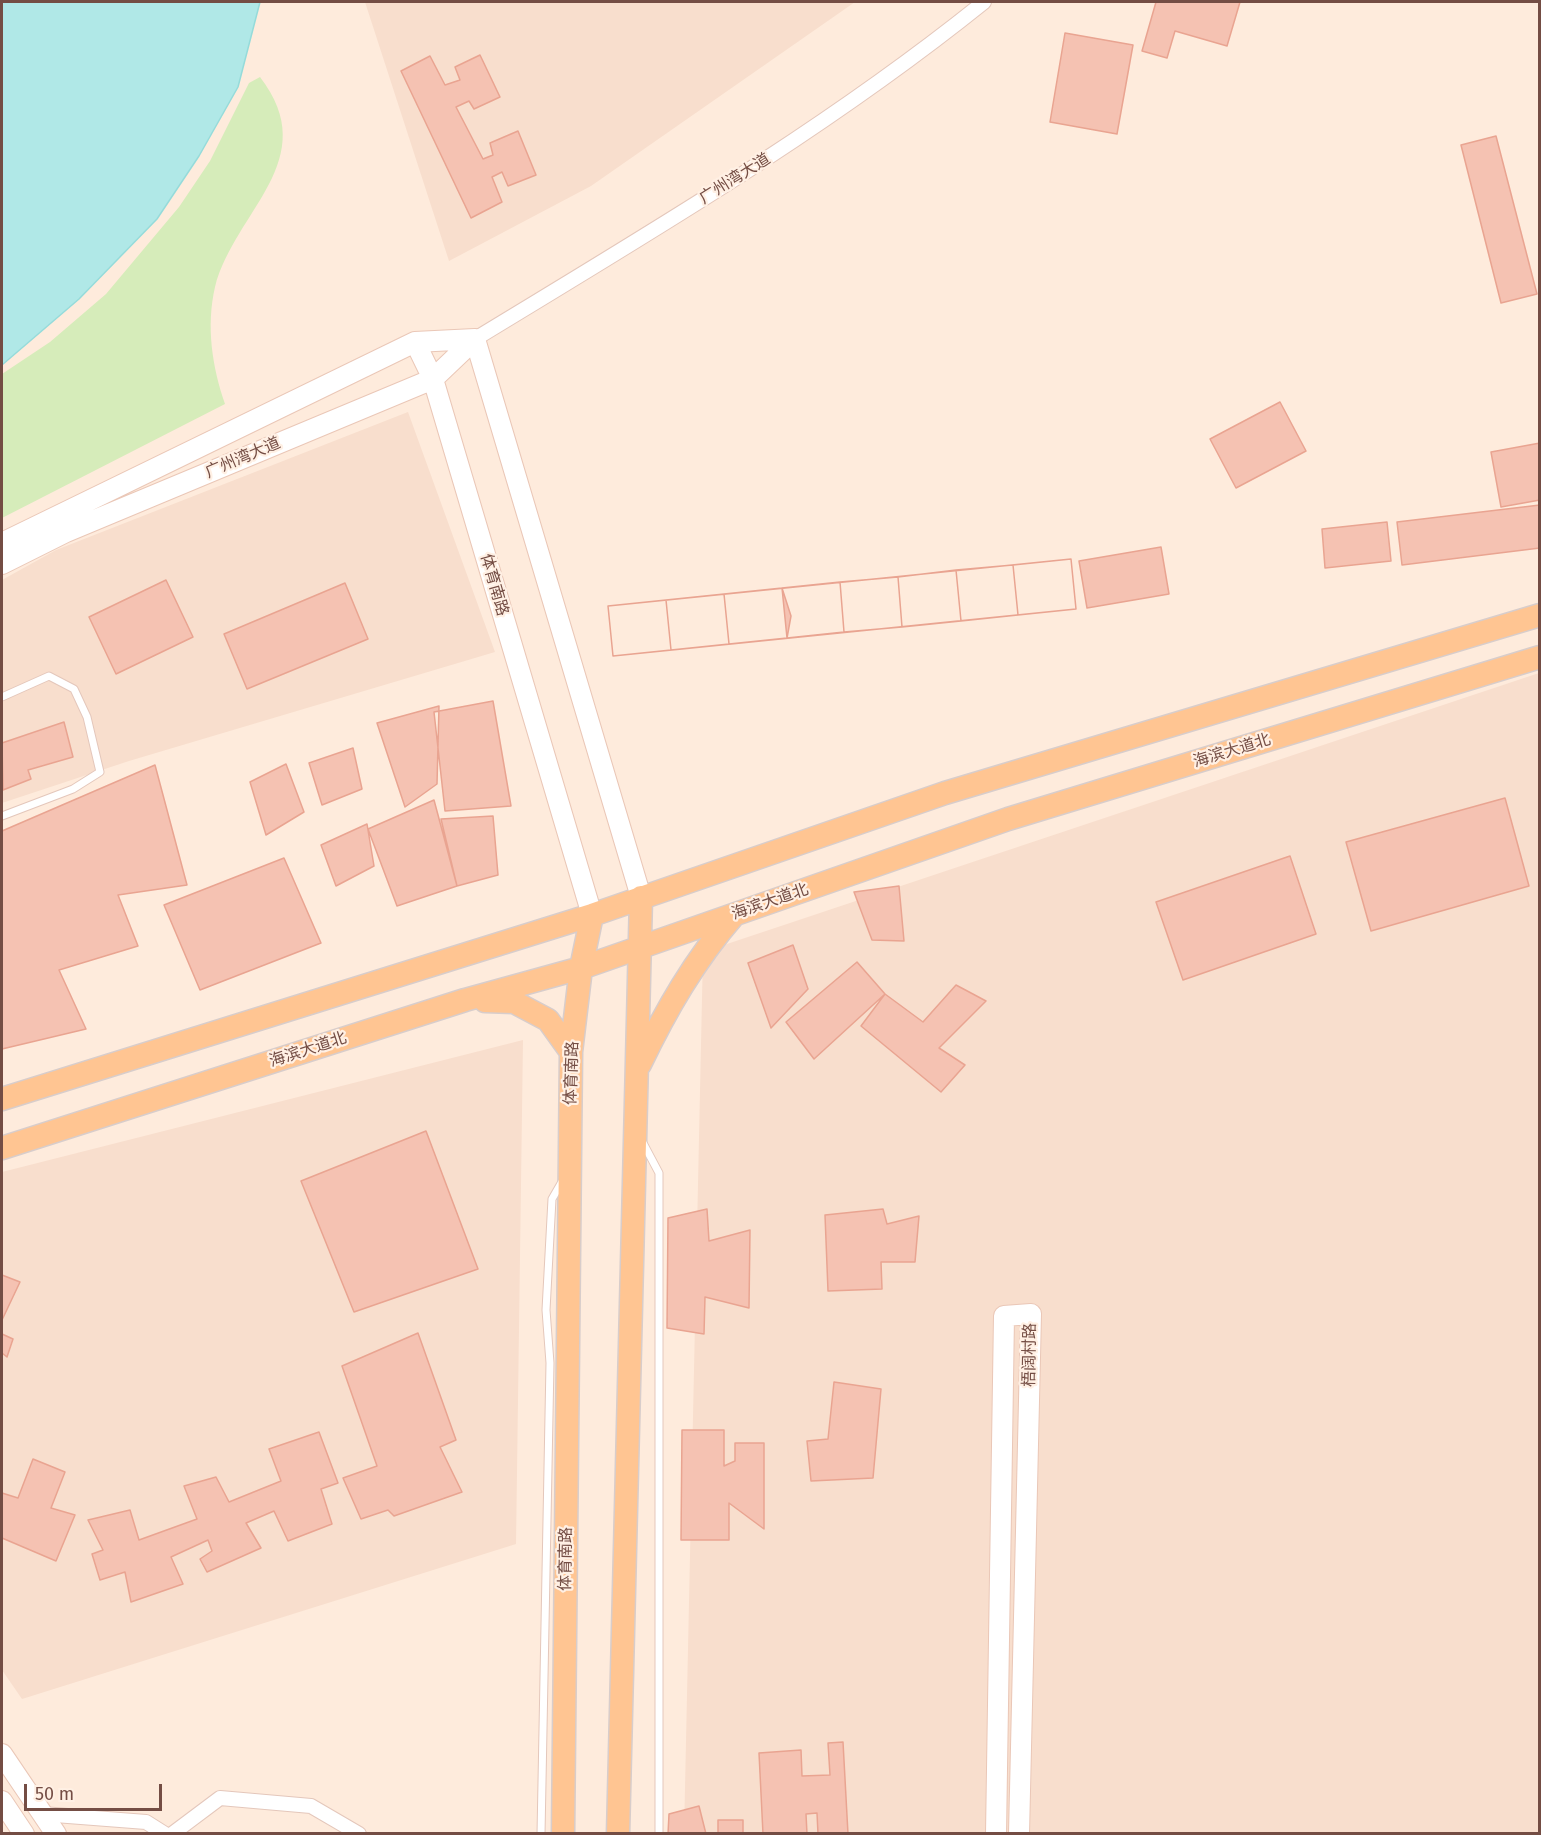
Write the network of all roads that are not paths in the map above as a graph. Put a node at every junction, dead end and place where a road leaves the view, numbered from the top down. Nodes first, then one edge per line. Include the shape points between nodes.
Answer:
1 (984, 2) edge
2 (475, 339) junction
3 (415, 342) junction
4 (434, 379) junction
5 (2, 543) edge
6 (2, 564) edge
7 (1539, 615) edge
8 (1539, 657) edge
9 (2, 697) edge
10 (2, 816) edge
11 (641, 897) junction
12 (736, 913) junction
13 (592, 915) junction
14 (640, 947) junction
15 (581, 968) junction
16 (465, 1000) junction
17 (571, 1052) junction
18 (637, 1071) junction
19 (2, 1099) edge
20 (636, 1129) junction
21 (2, 1148) edge
22 (570, 1168) junction
23 (2, 1754) edge
24 (2, 1801) edge
25 (42, 1814) junction
26 (24, 1833) edge
27 (56, 1833) edge
28 (165, 1833) edge
29 (172, 1833) edge
30 (359, 1833) edge
31 (541, 1833) edge
32 (563, 1833) edge
33 (618, 1833) edge
34 (659, 1833) edge
35 (996, 1833) edge
36 (1019, 1833) edge

1 - 2 street, 广州湾大道 via 767,160
2 - 3 street, 广州湾大道
2 - 4 street, 广州湾大道
2 - 11 street
3 - 4 street, 体育南路
3 - 5 street, 广州湾大道
4 - 6 street, 广州湾大道 via 66,532
4 - 13 street, 体育南路
7 - 11 main road via 945,793
8 - 12 main road, 海滨大道北 via 1008,819
9 - 10 lane via 49,676 74,688 87,717 99,771 73,789
11 - 13 main road
11 - 14 main road
12 - 14 main road, 海滨大道北
12 - 18 main road via 705,949 672,999
13 - 15 main road, 体育南路
13 - 19 main road
14 - 15 main road, 海滨大道北
14 - 18 main road
15 - 16 main road, 海滨大道北
15 - 17 main road, 体育南路
16 - 17 main road via 514,1002 548,1020
16 - 21 main road, 海滨大道北
17 - 22 main road, 体育南路
18 - 20 main road
20 - 33 main road
20 - 34 lane via 660,1173
22 - 31 lane via 552,1199 546,1310 549,1364
22 - 32 main road, 体育南路
23 - 25 street
24 - 26 street
25 - 27 street
25 - 28 street via 146,1822
29 - 30 street via 220,1798 311,1806
35 - 36 street, 梧阔村路 via 1004,1316 1031,1314

